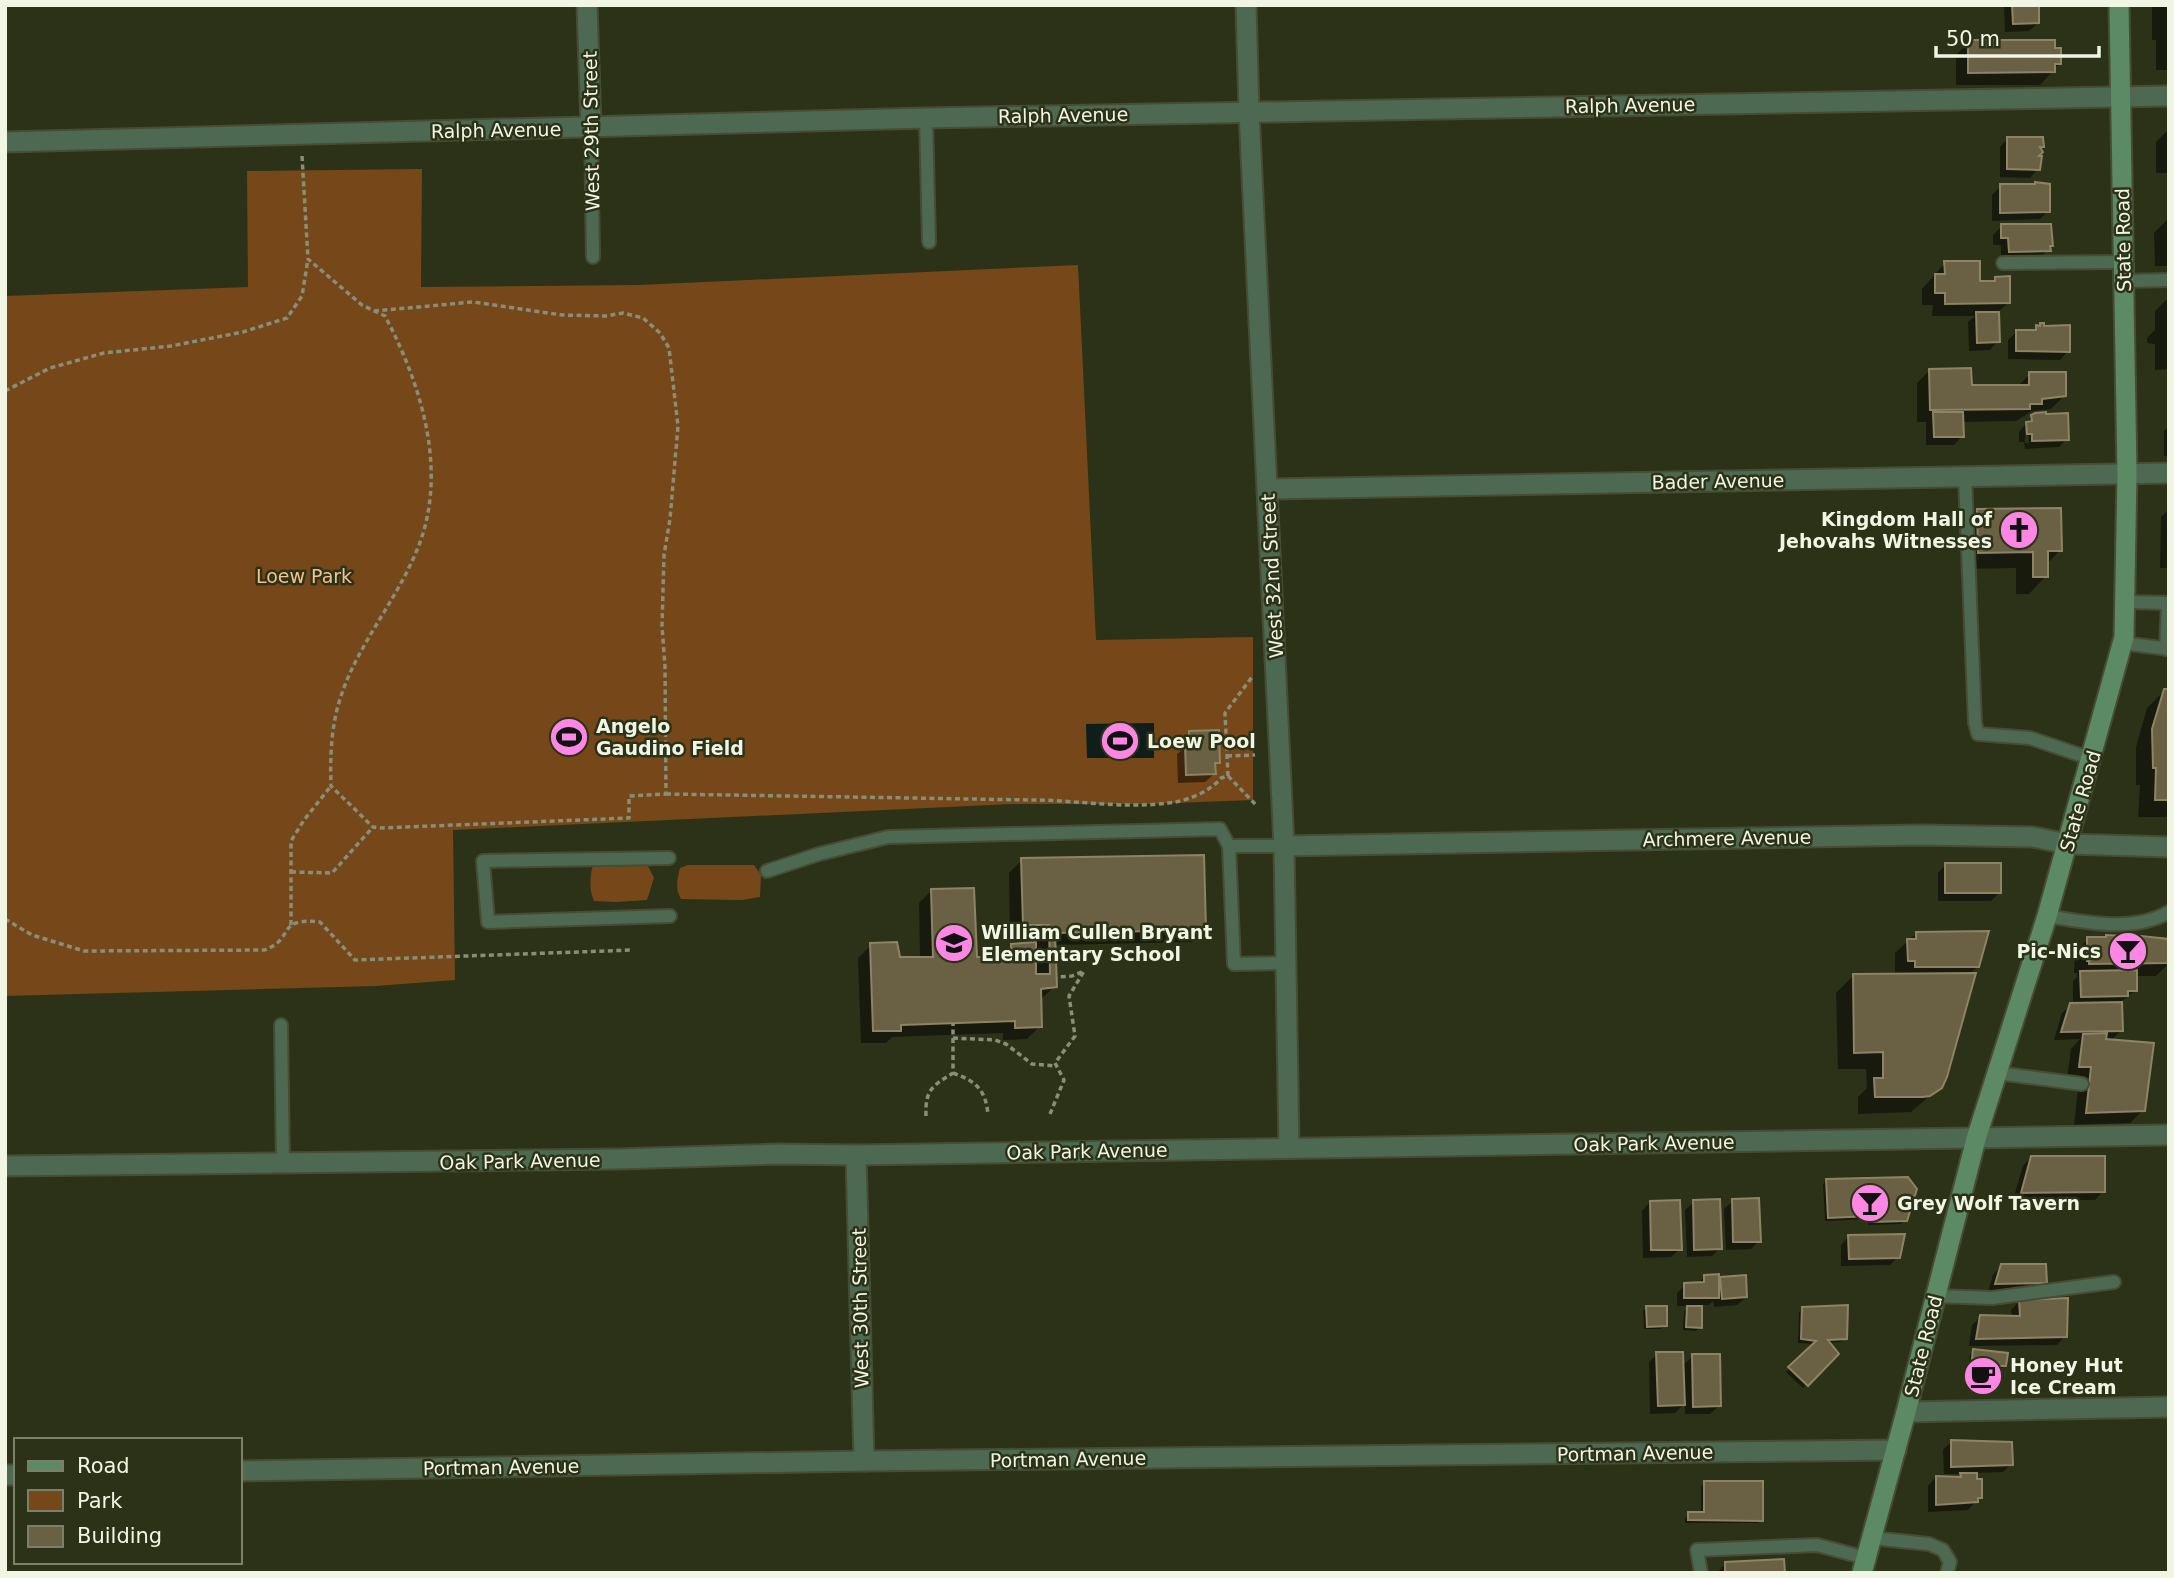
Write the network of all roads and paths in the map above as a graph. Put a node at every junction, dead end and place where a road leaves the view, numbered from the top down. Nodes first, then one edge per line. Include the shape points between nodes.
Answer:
1 (587, 5) edge
2 (1246, 5) edge
3 (2119, 5) edge
4 (2169, 96) edge
5 (2120, 97) junction
6 (1249, 112) junction
7 (926, 118) junction
8 (591, 127) junction
9 (5, 142) edge
10 (302, 156) dead end
11 (929, 243) dead end
12 (593, 257) dead end
13 (308, 259) junction
14 (2003, 263) dead end
15 (2123, 271) junction
16 (2169, 280) edge
17 (374, 311) junction
18 (5, 391) edge
19 (2169, 473) edge
20 (2127, 474) junction
21 (1965, 476) junction
22 (1268, 489) junction
23 (2124, 603) junction
24 (2168, 603) edge
25 (2122, 643) junction
26 (2168, 649) edge
27 (1252, 677) dead end
28 (1255, 755) dead end
29 (1227, 756) junction
30 (2092, 759) junction
31 (1227, 776) junction
32 (331, 786) junction
33 (666, 794) junction
34 (1257, 806) dead end
35 (373, 827) junction
36 (2068, 844) junction
37 (1229, 846) junction
38 (1284, 846) junction
39 (2169, 847) edge
40 (669, 858) dead end
41 (767, 871) dead end
42 (291, 872) junction
43 (2169, 912) edge
44 (670, 916) dead end
45 (2047, 916) junction
46 (5, 919) edge
47 (291, 925) junction
48 (633, 950) dead end
49 (1286, 963) junction
50 (1057, 977) dead end
51 (953, 1023) dead end
52 (281, 1025) dead end
53 (953, 1038) junction
54 (1056, 1066) junction
55 (953, 1073) junction
56 (1997, 1073) junction
57 (2082, 1084) dead end
58 (1050, 1114) dead end
59 (988, 1115) dead end
60 (926, 1116) dead end
61 (2169, 1135) edge
62 (1976, 1139) junction
63 (1289, 1148) junction
64 (856, 1155) junction
65 (283, 1164) junction
66 (5, 1166) edge
67 (2115, 1282) dead end
68 (1936, 1296) junction
69 (2169, 1407) edge
70 (1906, 1412) junction
71 (1896, 1450) junction
72 (864, 1461) junction
73 (242, 1471) edge
74 (1872, 1538) junction
75 (1864, 1566) edge
76 (1701, 1573) edge
77 (1947, 1573) edge

1 - 8 street, West 29th Street
2 - 6 street, West 32nd Street
3 - 5 main road, State Road
4 - 5 street, Ralph Avenue
5 - 6 street, Ralph Avenue
5 - 15 main road, State Road
6 - 7 street, Ralph Avenue
6 - 22 street, West 32nd Street
7 - 8 street, Ralph Avenue
7 - 11 lane
8 - 9 street, Ralph Avenue
8 - 12 lane, West 29th Street
10 - 13 path
13 - 17 path
13 - 18 path via 302,296 287,318 171,346 104,353 50,368
14 - 15 lane
15 - 16 lane
15 - 20 main road, State Road
17 - 32 path via 385,316 397,338 426,418 432,495 418,549 337,707
17 - 33 path via 473,302 562,315 623,313 643,317 663,338 669,348 678,426 664,555
19 - 20 street, Bader Avenue
20 - 21 street, Bader Avenue
20 - 23 main road, State Road
21 - 22 street, Bader Avenue
21 - 30 lane via 1978,734 2030,738
22 - 38 street, West 32nd Street
23 - 24 lane
23 - 25 main road, State Road
24 - 26 lane
25 - 26 lane
25 - 30 main road, State Road
27 - 29 path via 1225,713
28 - 29 path
29 - 31 path
30 - 36 main road, State Road
31 - 33 path via 1176,802 1135,805
31 - 34 path
32 - 35 path
32 - 42 path via 291,841
33 - 35 path via 629,796 629,818
35 - 42 path via 332,873
36 - 38 street, Archmere Avenue via 2032,837 1921,835
36 - 39 street, Archmere Avenue
36 - 45 main road, State Road
37 - 38 lane
37 - 41 lane via 1220,829 888,837
37 - 49 lane via 1234,964
38 - 49 street, West 32nd Street
40 - 44 lane via 483,861 488,922
42 - 47 path
43 - 45 lane via 2155,920 2124,924
45 - 56 main road, State Road
46 - 47 path via 32,935 84,951 264,950 276,946
47 - 48 path via 300,919 320,922 355,960
49 - 63 street, West 32nd Street
50 - 54 path via 1084,971 1069,996 1075,1035
51 - 53 path
52 - 65 lane
53 - 54 path via 995,1040 1031,1064
53 - 55 path
54 - 58 path via 1064,1080
55 - 59 path via 977,1084
55 - 60 path via 929,1091
56 - 57 lane
56 - 62 main road, State Road
61 - 62 street, Oak Park Avenue
62 - 63 street, Oak Park Avenue
62 - 68 main road, State Road
63 - 64 street, Oak Park Avenue
64 - 65 street, Oak Park Avenue
64 - 72 street, West 30th Street
65 - 66 street, Oak Park Avenue
67 - 68 lane via 1992,1298
68 - 70 main road, State Road
69 - 70 street
70 - 71 main road, State Road
71 - 72 street, Portman Avenue
71 - 74 main road, State Road
72 - 73 street, Portman Avenue
74 - 75 main road, State Road
74 - 77 lane via 1943,1550 1950,1562
75 - 76 lane via 1817,1545 1697,1550

